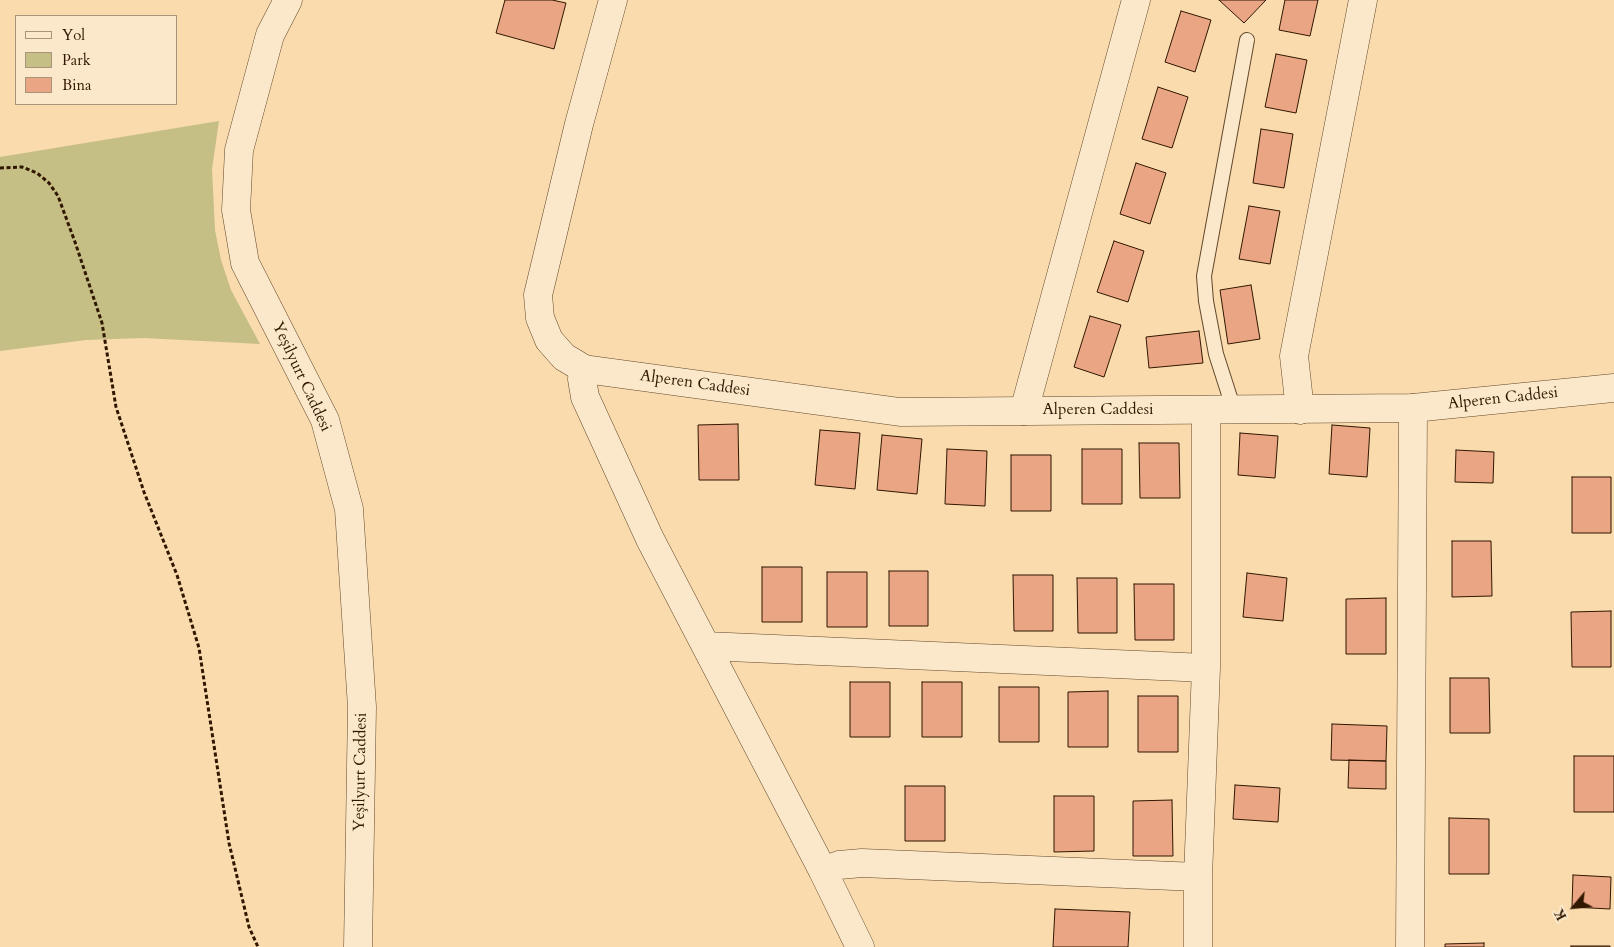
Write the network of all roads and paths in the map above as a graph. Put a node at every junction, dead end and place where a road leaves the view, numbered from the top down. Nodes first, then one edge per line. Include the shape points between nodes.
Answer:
1 (288, 0) edge
2 (613, 0) edge
3 (1136, 0) edge
4 (1363, 0) edge
5 (1247, 40) dead end
6 (0, 168) edge
7 (584, 369) junction
8 (1614, 388) edge
9 (1413, 408) junction
10 (1206, 410) junction
11 (1234, 410) junction
12 (1300, 410) junction
13 (1024, 411) junction
14 (706, 646) junction
15 (1206, 668) junction
16 (823, 871) junction
17 (1198, 877) junction
18 (258, 947) edge
19 (358, 947) edge
20 (860, 947) edge
21 (1198, 947) edge
22 (1410, 947) edge

1 - 19 street, Yeşilyurt Caddesi via 270,34 239,150 236,210 245,263 325,420 349,509 362,707
2 - 7 street via 538,295 540,318 549,340 564,357
3 - 13 street
4 - 12 street via 1294,356
5 - 11 lane via 1204,276 1216,354
6 - 18 path via 22,167 37,173 58,196 102,323 116,407 144,492 177,575 199,648 229,843 249,928
7 - 13 street, Alperen Caddesi via 900,412
7 - 14 street via 585,398 650,539
8 - 9 street, Alperen Caddesi
9 - 12 street, Alperen Caddesi
9 - 22 street
10 - 11 street, Alperen Caddesi
10 - 13 street, Alperen Caddesi
10 - 15 street
11 - 12 street, Alperen Caddesi
14 - 15 street
14 - 16 street
15 - 17 street
16 - 17 street via 862,863
16 - 20 street
17 - 21 street

